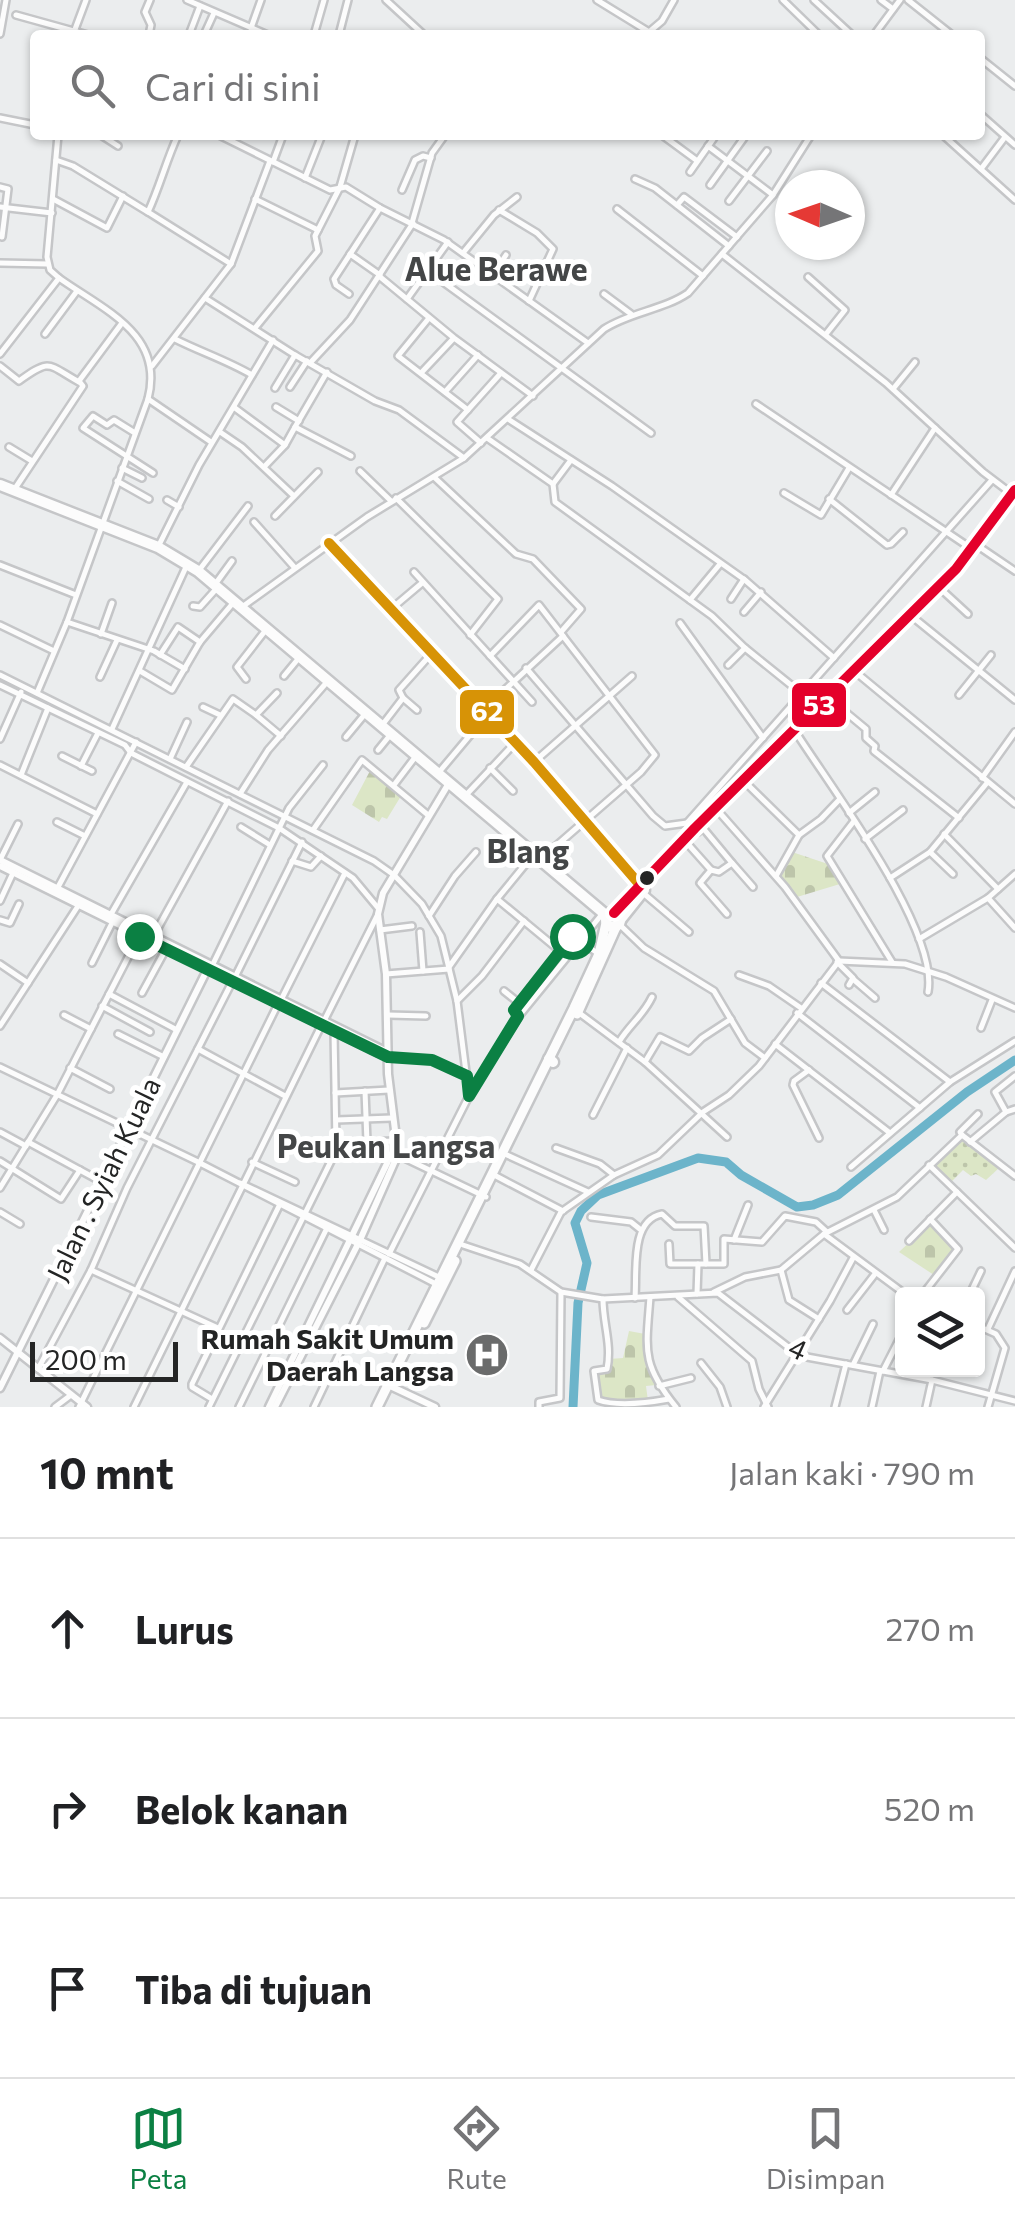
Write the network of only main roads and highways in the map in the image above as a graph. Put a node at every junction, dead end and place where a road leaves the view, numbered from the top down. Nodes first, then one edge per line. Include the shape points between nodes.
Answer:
1 (1, 486) edge
2 (1014, 494) edge
3 (980, 543) junction
4 (862, 667) junction
5 (449, 784) junction
6 (696, 828) junction
7 (0, 862) edge
8 (42, 884) junction
9 (641, 889) junction
10 (111, 919) junction
11 (612, 919) junction
12 (130, 929) junction
13 (172, 950) junction
14 (209, 968) junction
15 (323, 1023) junction
16 (390, 1055) junction
17 (551, 1060) junction
18 (484, 1195) junction
19 (441, 1282) junction
20 (0, 1338) edge
21 (18, 1352) junction
22 (390, 1386) junction
23 (0, 1388) edge
24 (82, 1406) edge
25 (272, 1407) edge
26 (380, 1407) edge
27 (435, 1407) edge

1 - 5 highway via 187,564
2 - 3 highway
3 - 4 highway
3 - 4 highway via 943,591
4 - 6 highway
4 - 6 highway via 720,812
5 - 11 highway
5 - 16 main road via 378,911
6 - 9 highway
6 - 9 highway
7 - 8 main road
7 - 8 main road
8 - 10 main road
8 - 10 main road
9 - 11 highway
10 - 12 main road
11 - 17 main road
11 - 17 main road via 578,1012
12 - 13 main road
12 - 13 main road
13 - 14 main road
14 - 15 main road
14 - 21 main road, Jalan . Syiah Kuala
15 - 16 main road
15 - 16 main road
16 - 25 main road via 396,1154
17 - 18 main road
17 - 18 main road
18 - 19 main road
18 - 19 main road
19 - 22 main road
20 - 21 main road
21 - 23 main road, Jalan . Syiah Kuala
21 - 24 main road
22 - 26 main road
22 - 27 main road

